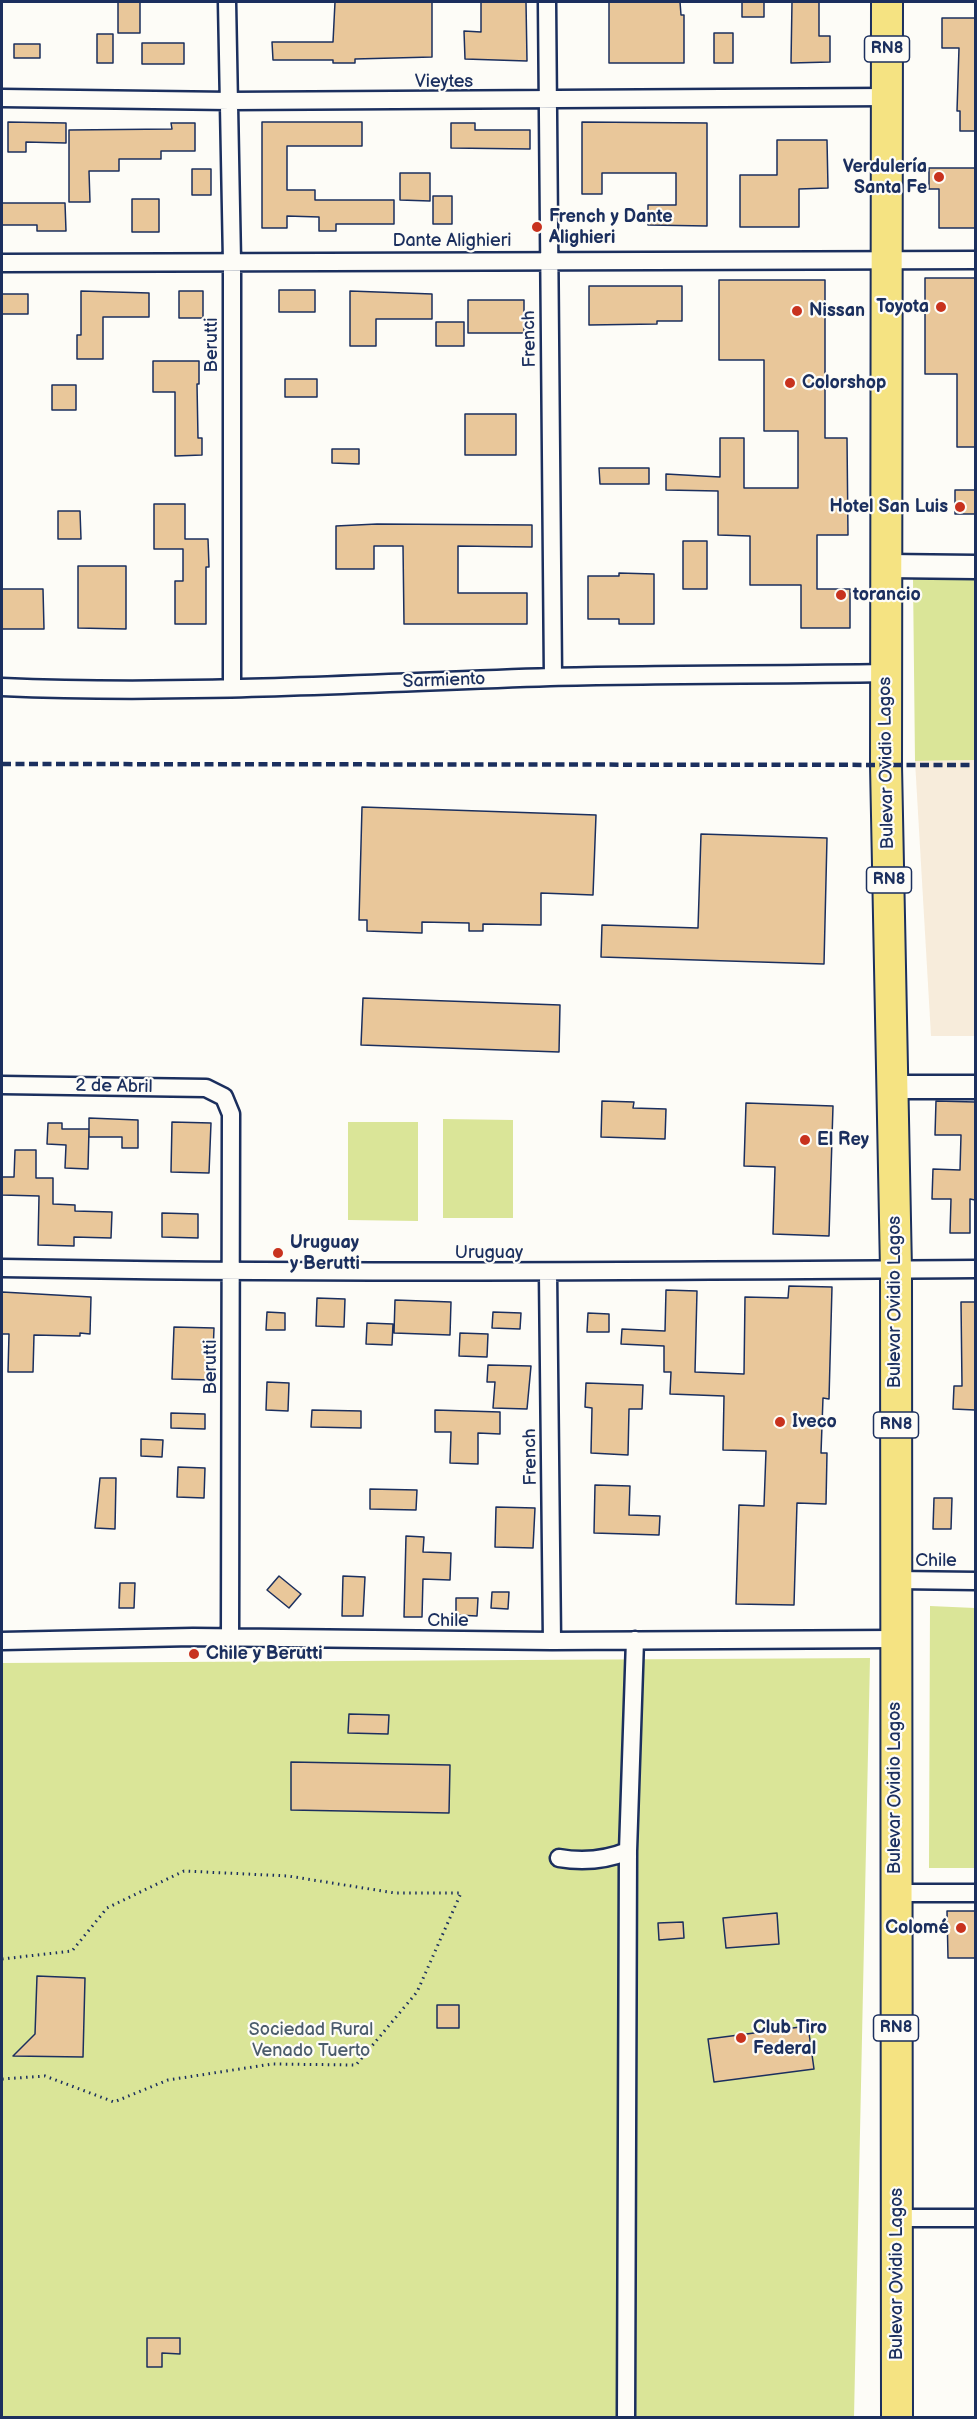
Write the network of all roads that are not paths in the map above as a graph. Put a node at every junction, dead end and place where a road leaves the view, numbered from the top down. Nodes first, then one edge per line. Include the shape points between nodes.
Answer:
1 (227, 2) edge
2 (547, 2) edge
3 (887, 2) edge
4 (886, 97) junction
5 (2, 98) edge
6 (230, 101) junction
7 (547, 101) junction
8 (549, 260) junction
9 (886, 260) junction
10 (975, 260) edge
11 (232, 261) junction
12 (2, 263) edge
13 (887, 566) junction
14 (975, 567) edge
15 (886, 674) junction
16 (553, 677) junction
17 (2, 687) edge
18 (232, 688) junction
19 (2, 1085) edge
20 (975, 1086) edge
21 (894, 1087) junction
22 (224, 1097) joint
23 (2, 1268) edge
24 (975, 1269) edge
25 (896, 1270) junction
26 (230, 1272) junction
27 (548, 1273) junction
28 (896, 1580) junction
29 (975, 1581) edge
30 (230, 1639) junction
31 (895, 1639) junction
32 (635, 1640) junction
33 (2, 1641) edge
34 (552, 1641) junction
35 (628, 1851) junction
36 (559, 1858) dead end
37 (896, 1893) junction
38 (975, 1893) edge
39 (897, 2218) junction
40 (975, 2218) edge
41 (626, 2418) edge
42 (897, 2418) edge

1 - 6 street, Berutti
2 - 7 street, French
3 - 4 highway, RN8
4 - 7 street, Vieytes
4 - 9 highway, RN8
5 - 6 street, Vieytes
6 - 7 street, Vieytes
6 - 11 street, Berutti
7 - 8 street, French
8 - 9 street, Dante Alighieri
8 - 11 street, Dante Alighieri
8 - 16 street, French
9 - 10 street, Dante Alighieri
9 - 13 highway, Bulevar Ovidio Lagos / RN8
11 - 12 street, Dante Alighieri
11 - 18 street, Berutti
13 - 14 street
13 - 15 highway, Bulevar Ovidio Lagos / RN8
15 - 16 street, Sarmiento
15 - 21 highway, Bulevar Ovidio Lagos / RN8
16 - 18 street, Sarmiento
17 - 18 street, Sarmiento via 94,691
19 - 22 street, 2 de Abril via 206,1088
20 - 21 street
21 - 25 highway, Bulevar Ovidio Lagos / RN8
22 - 26 street, Berutti via 231,1114
23 - 26 street, Uruguay
24 - 25 street, Uruguay
25 - 27 street, Uruguay
25 - 28 highway, Bulevar Ovidio Lagos / RN8
26 - 27 street, Uruguay
26 - 30 street, Berutti
27 - 34 street, French
28 - 29 street, Chile
28 - 31 highway, Bulevar Ovidio Lagos / RN8
30 - 33 street, Chile
30 - 34 street, Chile
31 - 32 street, Chile
31 - 37 highway, Bulevar Ovidio Lagos / RN8
32 - 34 street, Chile
32 - 35 street
35 - 36 street via 612,1858
35 - 41 street
37 - 38 street
37 - 39 highway, Bulevar Ovidio Lagos / RN8
39 - 40 street
39 - 42 highway, Bulevar Ovidio Lagos / RN8

